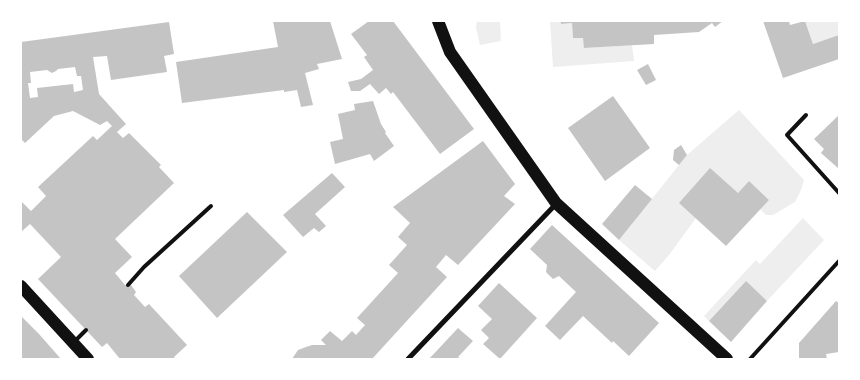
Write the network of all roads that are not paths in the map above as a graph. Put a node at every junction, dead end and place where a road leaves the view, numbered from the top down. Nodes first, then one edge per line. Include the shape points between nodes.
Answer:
1 (438, 21) edge
2 (806, 115) dead end
3 (839, 193) edge
4 (556, 203) junction
5 (210, 206) dead end
6 (839, 260) edge
7 (128, 285) dead end
8 (21, 286) edge
9 (86, 330) dead end
10 (74, 342) junction
11 (88, 359) edge
12 (408, 359) edge
13 (727, 359) edge
14 (750, 359) edge

1 - 4 main road via 450,52
2 - 3 lane via 787,135
4 - 12 street
4 - 13 main road
5 - 7 lane
6 - 14 lane
8 - 10 main road
9 - 10 lane
10 - 11 main road

